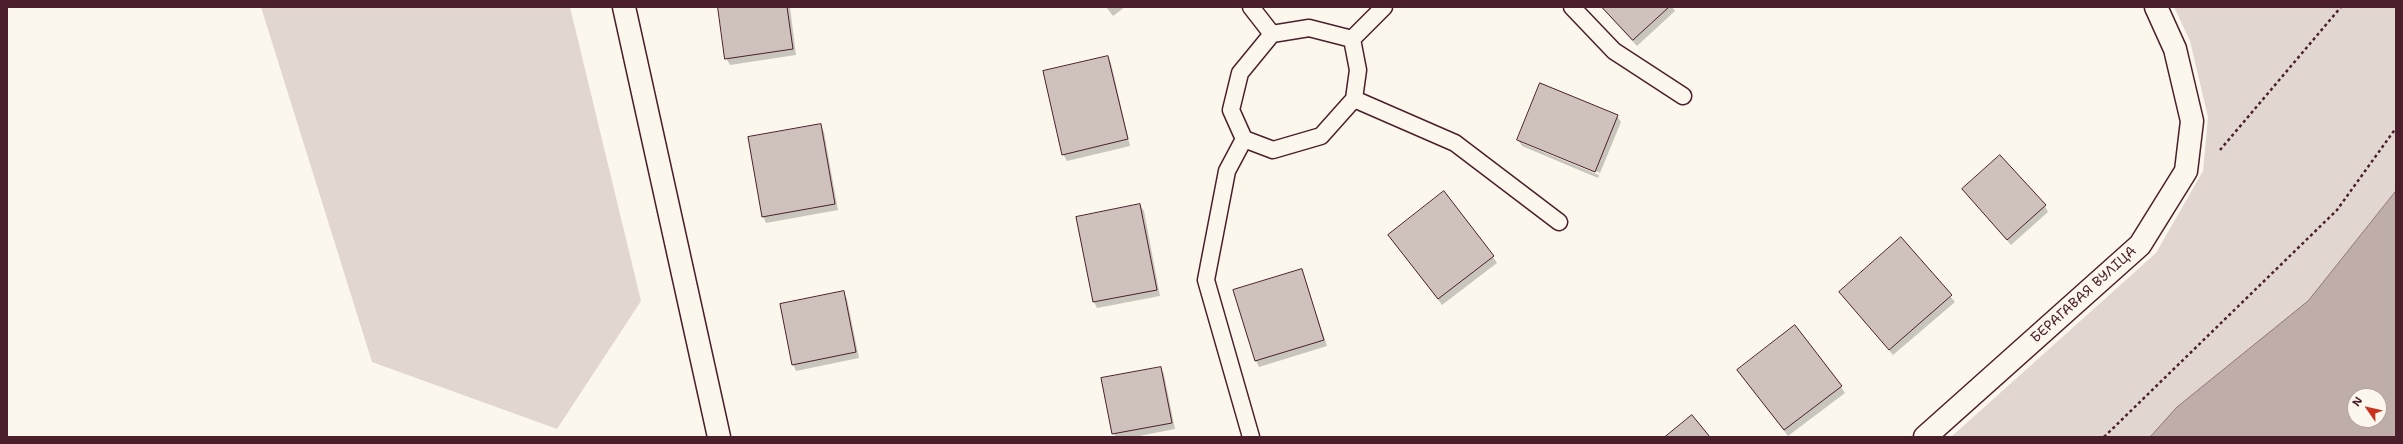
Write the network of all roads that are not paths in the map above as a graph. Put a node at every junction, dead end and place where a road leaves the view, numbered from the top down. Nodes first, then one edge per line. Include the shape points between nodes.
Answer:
1 (624, 7) edge
2 (1251, 7) edge
3 (1384, 7) edge
4 (1572, 7) edge
5 (2156, 7) edge
6 (1272, 34) junction
7 (1352, 39) junction
8 (1683, 96) dead end
9 (1354, 99) junction
10 (1244, 139) junction
11 (1559, 222) dead end
12 (719, 437) edge
13 (1251, 437) edge
14 (1925, 437) edge

1 - 12 street
2 - 6 lane
3 - 7 lane
4 - 8 lane via 1614,51
5 - 14 street, БЕРАГАВАЯ ВУЛІЦА via 2175,50 2192,121 2186,171 2140,245
6 - 7 lane via 1309,28
6 - 10 lane via 1240,73 1231,110
7 - 9 lane via 1358,70
9 - 10 lane via 1321,136 1273,150
9 - 11 lane via 1455,143
10 - 13 lane via 1227,171 1206,280

